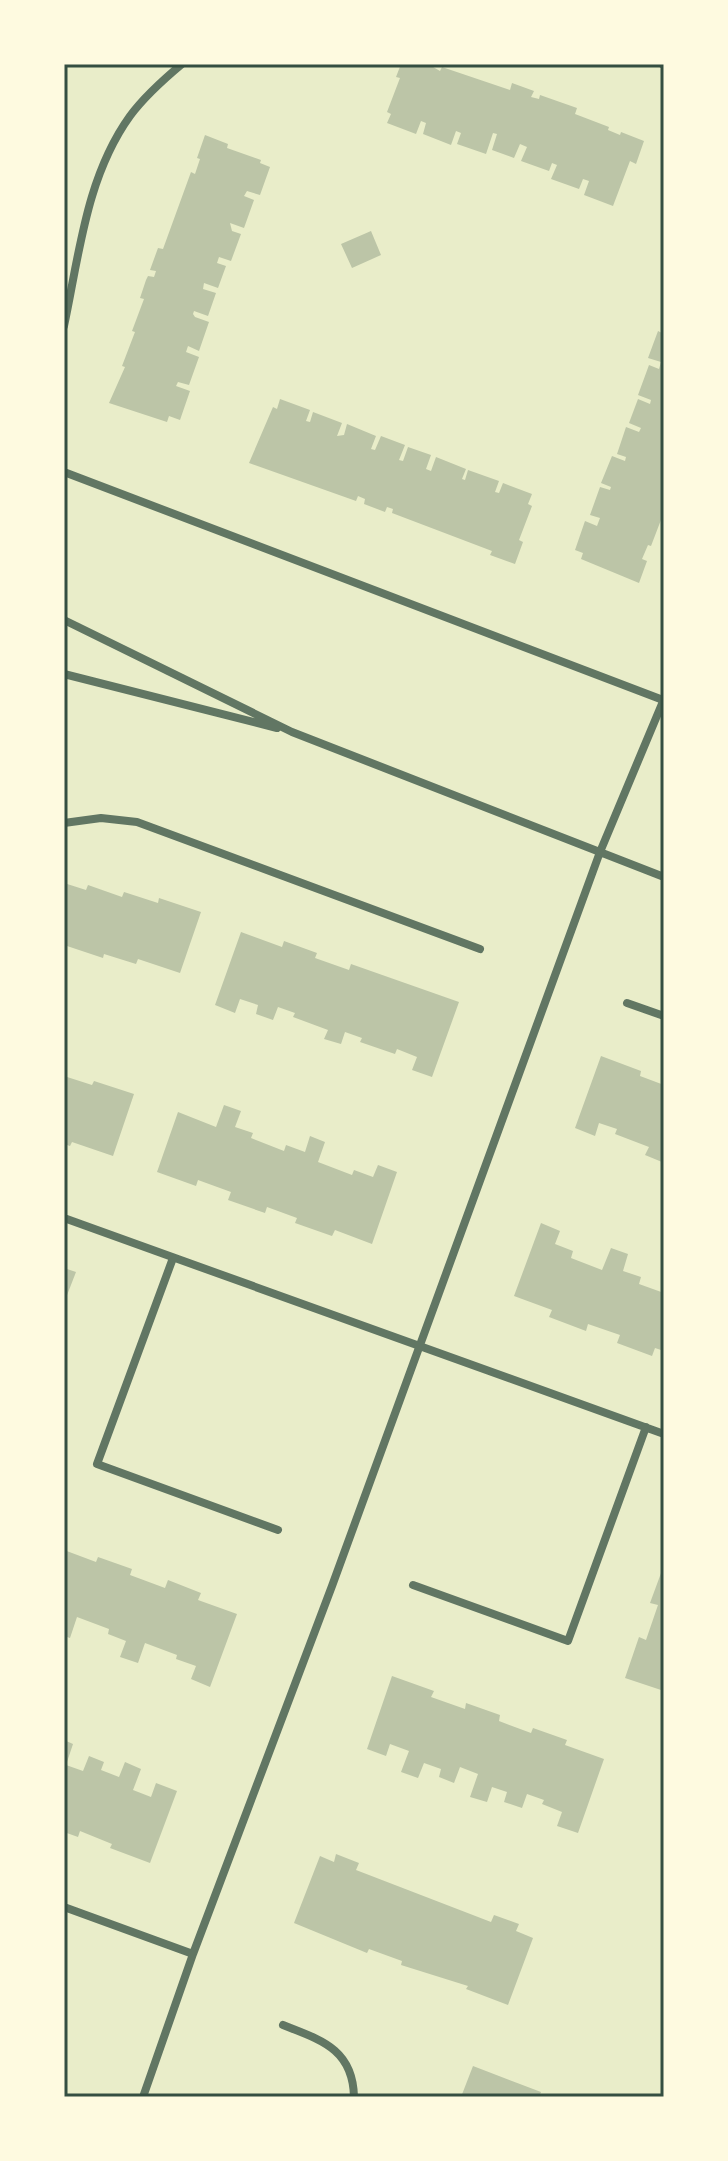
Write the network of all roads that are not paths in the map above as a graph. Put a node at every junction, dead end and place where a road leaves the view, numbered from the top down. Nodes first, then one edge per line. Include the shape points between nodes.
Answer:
1 (182, 64) edge
2 (64, 326) edge
3 (64, 472) edge
4 (64, 620) edge
5 (64, 674) edge
6 (664, 700) edge
7 (292, 732) junction
8 (64, 823) edge
9 (600, 852) junction
10 (664, 877) edge
11 (480, 949) dead end
12 (627, 1003) dead end
13 (664, 1016) edge
14 (64, 1218) edge
15 (173, 1258) junction
16 (419, 1344) junction
17 (646, 1427) junction
18 (664, 1434) edge
19 (278, 1530) dead end
20 (413, 1585) dead end
21 (64, 1907) edge
22 (193, 1954) junction
23 (283, 2025) dead end
24 (143, 2097) edge
25 (354, 2097) edge

1 - 2 street via 130,117 112,149 84,223
3 - 6 street
4 - 7 street
5 - 7 street
6 - 9 street
7 - 9 street
8 - 11 street via 101,818 137,822
9 - 10 street
9 - 16 street
12 - 13 street
14 - 15 street
15 - 16 street
15 - 19 street via 97,1464
16 - 17 street
16 - 22 street
17 - 18 street
17 - 20 street via 568,1641
21 - 22 street
22 - 24 street
23 - 25 street via 327,2043 344,2059

